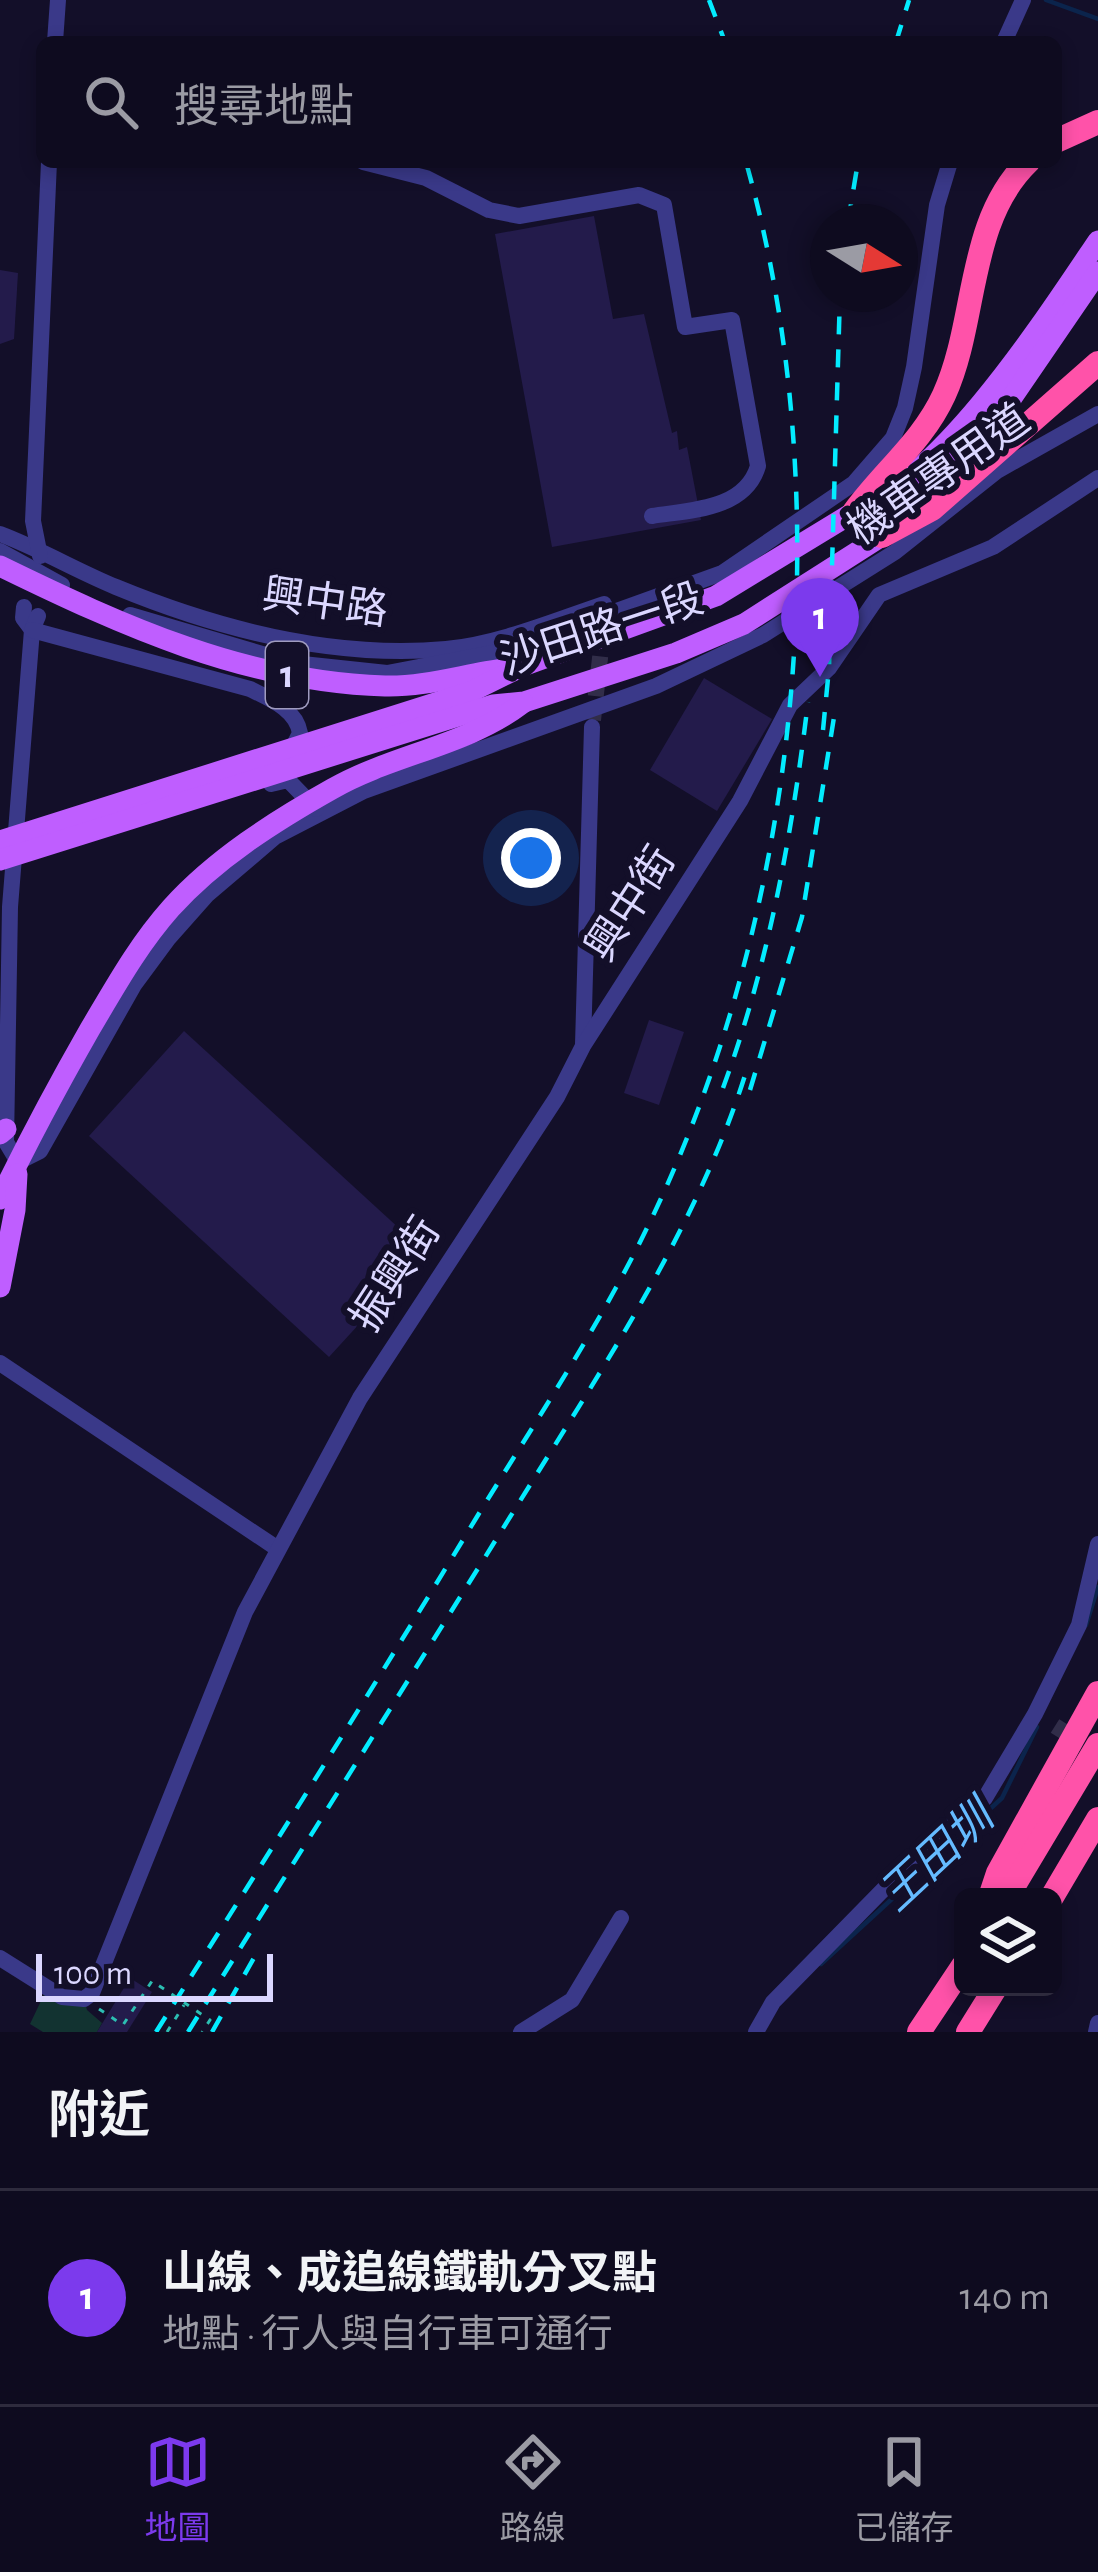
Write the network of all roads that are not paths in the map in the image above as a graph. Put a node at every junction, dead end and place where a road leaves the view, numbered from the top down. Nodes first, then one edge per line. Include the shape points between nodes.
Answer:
1 (58, 0) edge
2 (1023, 0) edge
3 (55, 36) edge
4 (1007, 36) edge
5 (1098, 122) edge
6 (1062, 138) edge
7 (49, 168) edge
8 (387, 168) edge
9 (948, 168) edge
10 (1024, 168) edge
11 (1098, 241) edge
12 (1098, 272) edge
13 (1098, 363) edge
14 (1098, 415) edge
15 (1098, 478) edge
16 (854, 512) junction
17 (652, 516) dead end
18 (0, 534) edge
19 (888, 544) junction
20 (0, 551) edge
21 (36, 555) junction
22 (0, 566) edge
23 (719, 585) junction
24 (61, 590) junction
25 (605, 614) dead end
26 (753, 630) junction
27 (523, 666) junction
28 (524, 702) junction
29 (592, 727) tunnel mouth
30 (291, 751) junction
31 (174, 802) junction
32 (315, 808) junction
33 (0, 841) edge
34 (0, 862) edge
35 (583, 1046) junction
36 (3, 1131) edge
37 (18, 1162) junction
38 (0, 1198) edge
39 (0, 1287) edge
40 (0, 1363) edge
41 (1098, 1544) edge
42 (278, 1549) junction
43 (1098, 1693) edge
44 (1035, 1714) junction
45 (1055, 1726) tunnel mouth
46 (1098, 1745) edge
47 (1098, 1819) edge
48 (993, 1888) edge
49 (1012, 1888) edge
50 (1057, 1888) edge
51 (621, 1918) dead end
52 (0, 1958) edge
53 (954, 1980) edge
54 (991, 1996) edge
55 (1098, 2023) edge
56 (521, 2032) edge
57 (756, 2032) edge
58 (920, 2032) edge
59 (968, 2032) edge
60 (1096, 2032) edge

1 - 3 street
2 - 4 street
5 - 6 highway
7 - 21 street
8 - 17 street via 519,216 639,195 664,205 685,327 732,320 758,466 741,494
9 - 23 street, 機車專用道 via 893,437 854,483
10 - 16 highway via 991,223 937,409
11 - 16 main road, 沙田路一段 / 1 via 960,425 879,502
12 - 19 main road, 沙田路一段 / 1 via 1013,396
13 - 19 highway
14 - 19 street, 機車專用道
15 - 35 street, 興中街 via 993,547 879,595 829,668 790,705 740,801
16 - 23 main road, 沙田路一段 / 1
18 - 21 street
19 - 26 main road, 沙田路一段 / 1
20 - 24 street, 機車專用道
21 - 25 street, 興中路 via 260,634 360,649 451,649 604,604
22 - 24 main road, 沙田路一段 / 1
23 - 24 street, 機車專用道 via 508,650 387,673 222,645
23 - 27 main road, 沙田路一段 / 1
24 - 27 main road, 沙田路一段 / 1 via 164,640 309,679 388,686
26 - 28 main road, 沙田路一段 / 1
26 - 32 street via 656,686
27 - 30 main road, 沙田路一段 / 1 via 470,692
28 - 31 main road, 沙田路一段 / 1
28 - 32 main road via 497,723 336,786
29 - 35 street
30 - 31 main road, 沙田路一段 / 1
30 - 36 street via 300,733 296,719 250,689 31,618
31 - 32 street via 288,780
31 - 33 main road, 沙田路一段 / 1
31 - 34 main road, 沙田路一段 / 1
32 - 37 main road via 250,840 205,875 134,952
35 - 42 street, 振興街 via 360,1398
36 - 37 street
37 - 38 main road
37 - 39 main road
40 - 42 street
41 - 44 street via 1078,1625
42 - 52 street, 振興街 via 244,1612 99,1981 84,1999 62,1996
43 - 48 highway
44 - 45 street
44 - 57 street via 985,1798 910,1862 773,2002
46 - 49 highway
47 - 50 highway
51 - 56 street via 572,2000
53 - 58 highway
54 - 59 highway
55 - 60 street

